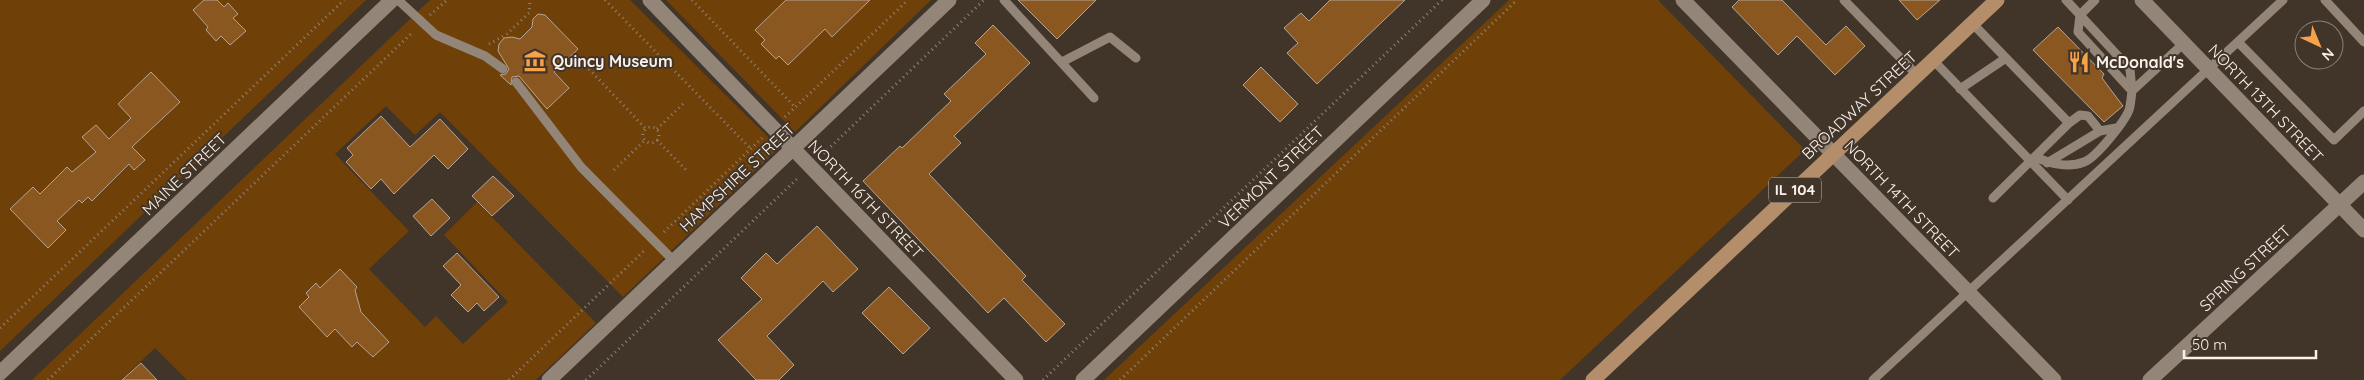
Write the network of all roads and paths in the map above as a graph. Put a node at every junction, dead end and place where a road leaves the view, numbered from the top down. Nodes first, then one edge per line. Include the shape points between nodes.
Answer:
1 (344, 0) edge
2 (392, 0) edge
3 (398, 0) edge
4 (447, 0) edge
5 (530, 0) edge
6 (605, 0) edge
7 (650, 0) edge
8 (692, 0) edge
9 (908, 0) edge
10 (949, 0) edge
11 (984, 0) edge
12 (1004, 0) edge
13 (1442, 0) edge
14 (1483, 0) edge
15 (1517, 0) edge
16 (1683, 0) edge
17 (1844, 0) edge
18 (1997, 0) edge
19 (2066, 0) edge
20 (2096, 0) edge
21 (2142, 0) edge
22 (2283, 0) edge
23 (2325, 0) edge
24 (2080, 15) junction
25 (1972, 23) junction
26 (422, 24) junction
27 (2238, 42) junction
28 (2364, 42) edge
29 (2184, 43) junction
30 (469, 49) junction
31 (1136, 58) dead end
32 (2006, 58) junction
33 (1933, 60) junction
34 (1062, 62) junction
35 (503, 69) dead end
36 (589, 69) dead end
37 (2209, 69) junction
38 (1917, 75) junction
39 (516, 82) dead end
40 (1960, 89) junction
41 (2132, 90) junction
42 (1094, 98) dead end
43 (684, 103) dead end
44 (795, 107) junction
45 (2364, 111) edge
46 (2069, 123) junction
47 (773, 128) junction
48 (2116, 128) junction
49 (646, 129) junction
50 (657, 129) junction
51 (2100, 131) junction
52 (646, 140) junction
53 (657, 140) junction
54 (793, 148) junction
55 (751, 149) junction
56 (1834, 153) junction
57 (2033, 160) junction
58 (2047, 162) junction
59 (810, 166) junction
60 (614, 170) dead end
61 (686, 170) dead end
62 (2364, 182) edge
63 (1993, 198) dead end
64 (2068, 200) junction
65 (2339, 205) junction
66 (2364, 230) edge
67 (654, 241) junction
68 (674, 261) junction
69 (1968, 292) junction
70 (0, 328) edge
71 (0, 373) edge
72 (48, 380) edge
73 (509, 380) edge
74 (549, 380) edge
75 (586, 380) edge
76 (1016, 380) edge
77 (1043, 380) edge
78 (1083, 380) edge
79 (1120, 380) edge
80 (1593, 380) edge
81 (1873, 380) edge
82 (2054, 380) edge
83 (2150, 380) edge

1 - 70 path
2 - 71 street, MAINE STREET
3 - 26 lane
4 - 26 path
5 - 30 path via 529,13 507,34 484,46
6 - 55 path
7 - 47 street, NORTH 16TH STREET
8 - 44 path
9 - 44 path
10 - 54 street, HAMPSHIRE STREET
11 - 59 path
12 - 34 lane
13 - 77 path
14 - 78 street, VERMONT STREET
15 - 79 path
16 - 56 street, NORTH 14TH STREET
17 - 38 lane
18 - 25 main road, BROADWAY STREET / IL 104
19 - 24 lane
20 - 24 lane
21 - 29 street, NORTH 13TH STREET
22 - 27 lane
23 - 28 lane
24 - 41 lane via 2130,69
24 - 41 lane via 2078,32
25 - 32 lane
25 - 33 main road, BROADWAY STREET / IL 104
26 - 30 lane via 436,35
26 - 72 path
27 - 37 lane
27 - 45 lane via 2334,140
29 - 37 street, NORTH 13TH STREET
29 - 41 lane
30 - 35 lane
31 - 34 lane via 1110,37
32 - 40 lane
32 - 46 lane
33 - 38 main road, BROADWAY STREET / IL 104
33 - 40 lane
34 - 42 lane
36 - 49 path
37 - 64 lane
37 - 65 street, NORTH 13TH STREET
38 - 56 main road, BROADWAY STREET / IL 104
39 - 67 lane via 581,167
40 - 57 lane
41 - 48 lane via 2129,111
43 - 50 path
44 - 47 path
46 - 51 lane via 2080,115 2088,116
46 - 57 lane
47 - 54 street, NORTH 16TH STREET
47 - 55 path
48 - 51 lane
48 - 58 lane via 2104,146 2085,162 2061,165
49 - 50 path
49 - 52 path
50 - 53 path
51 - 58 lane
52 - 53 path
52 - 60 path
53 - 61 path
54 - 59 street, NORTH 16TH STREET
54 - 68 street, HAMPSHIRE STREET
55 - 67 path
56 - 69 street, NORTH 14TH STREET
56 - 80 main road, BROADWAY STREET / IL 104
57 - 58 lane
57 - 63 lane
57 - 64 lane
59 - 75 path
59 - 76 street, NORTH 16TH STREET
62 - 65 street, SPRING STREET
64 - 69 lane
65 - 66 street, NORTH 13TH STREET
65 - 83 street, SPRING STREET
67 - 68 lane
67 - 73 path
68 - 74 street, HAMPSHIRE STREET
69 - 81 lane
69 - 82 street, NORTH 14TH STREET

